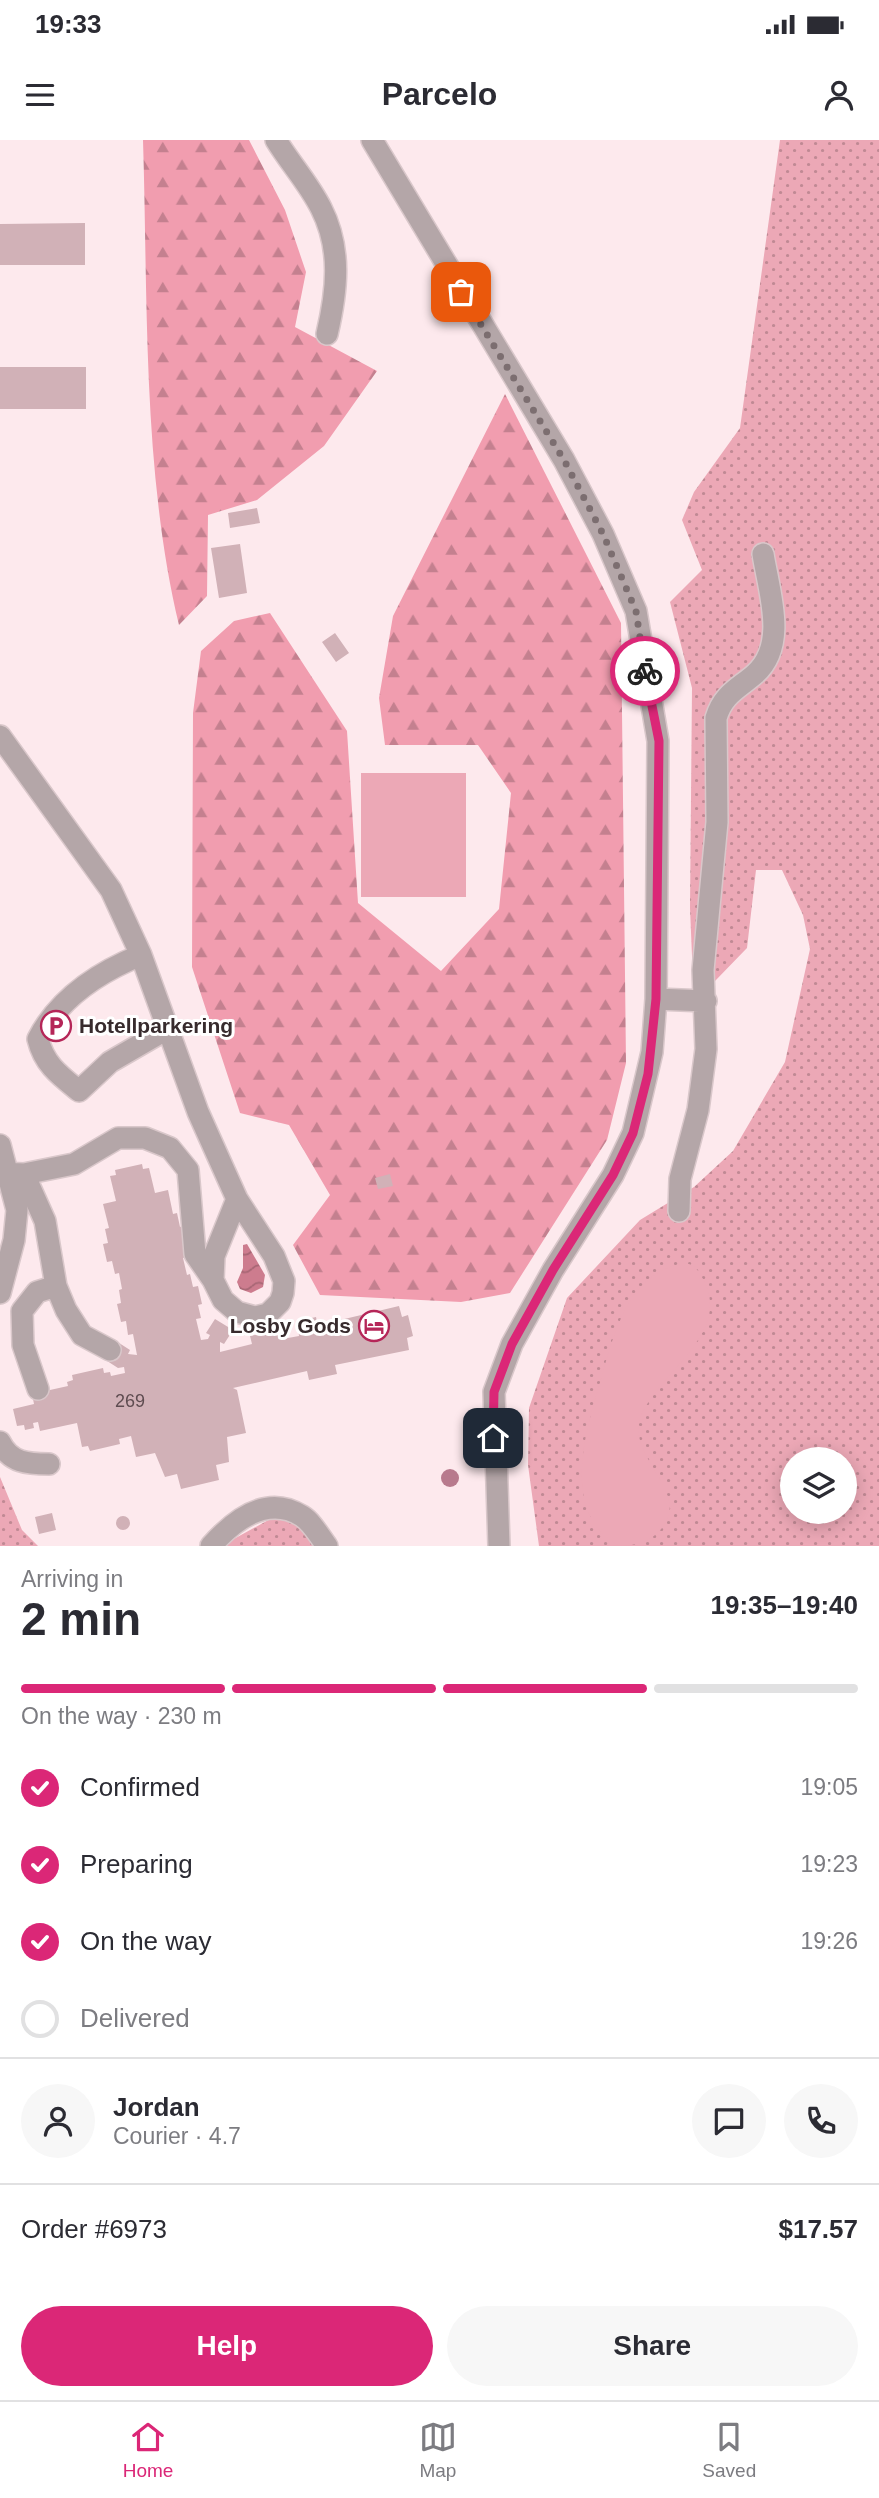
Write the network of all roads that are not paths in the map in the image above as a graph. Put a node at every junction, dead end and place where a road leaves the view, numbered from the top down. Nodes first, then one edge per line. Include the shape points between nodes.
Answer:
1 (276, 140) edge
2 (372, 140) edge
3 (327, 334) dead end
4 (763, 554) dead end
5 (2, 748) edge
6 (141, 955) junction
7 (656, 999) junction
8 (706, 1001) junction
9 (167, 1029) junction
10 (0, 1145) edge
11 (11, 1174) edge
12 (236, 1199) junction
13 (680, 1211) dead end
14 (213, 1280) junction
15 (55, 1286) junction
16 (0, 1293) edge
17 (110, 1350) dead end
18 (38, 1389) dead end
19 (0, 1442) edge
20 (49, 1464) dead end
21 (211, 1546) edge
22 (327, 1546) edge
23 (499, 1546) edge

1 - 3 street via 321,208 329,233 338,269
2 - 7 street via 564,460 636,611 659,741
4 - 8 street via 774,623 773,648 757,673 721,702 716,718 717,822 703,970
5 - 6 street via 111,890
6 - 9 street
6 - 9 street via 83,987 49,1016 38,1039 42,1056 79,1091 110,1062
7 - 8 street
7 - 23 street via 652,1052 633,1133 613,1175 512,1344 494,1392
8 - 13 street via 706,1049 698,1110 680,1179
9 - 12 street
10 - 11 street
11 - 14 street via 74,1164 118,1138 145,1138 170,1148 188,1170 195,1254
11 - 15 street via 45,1221
11 - 16 street via 18,1210
12 - 14 street via 214,1255
12 - 14 street via 274,1255 284,1281 283,1293 268,1314 255,1317 230,1306
15 - 17 street via 82,1335
15 - 18 street via 37,1292 22,1311 23,1345
19 - 20 street via 13,1459
21 - 22 street via 229,1526 265,1508 303,1516

